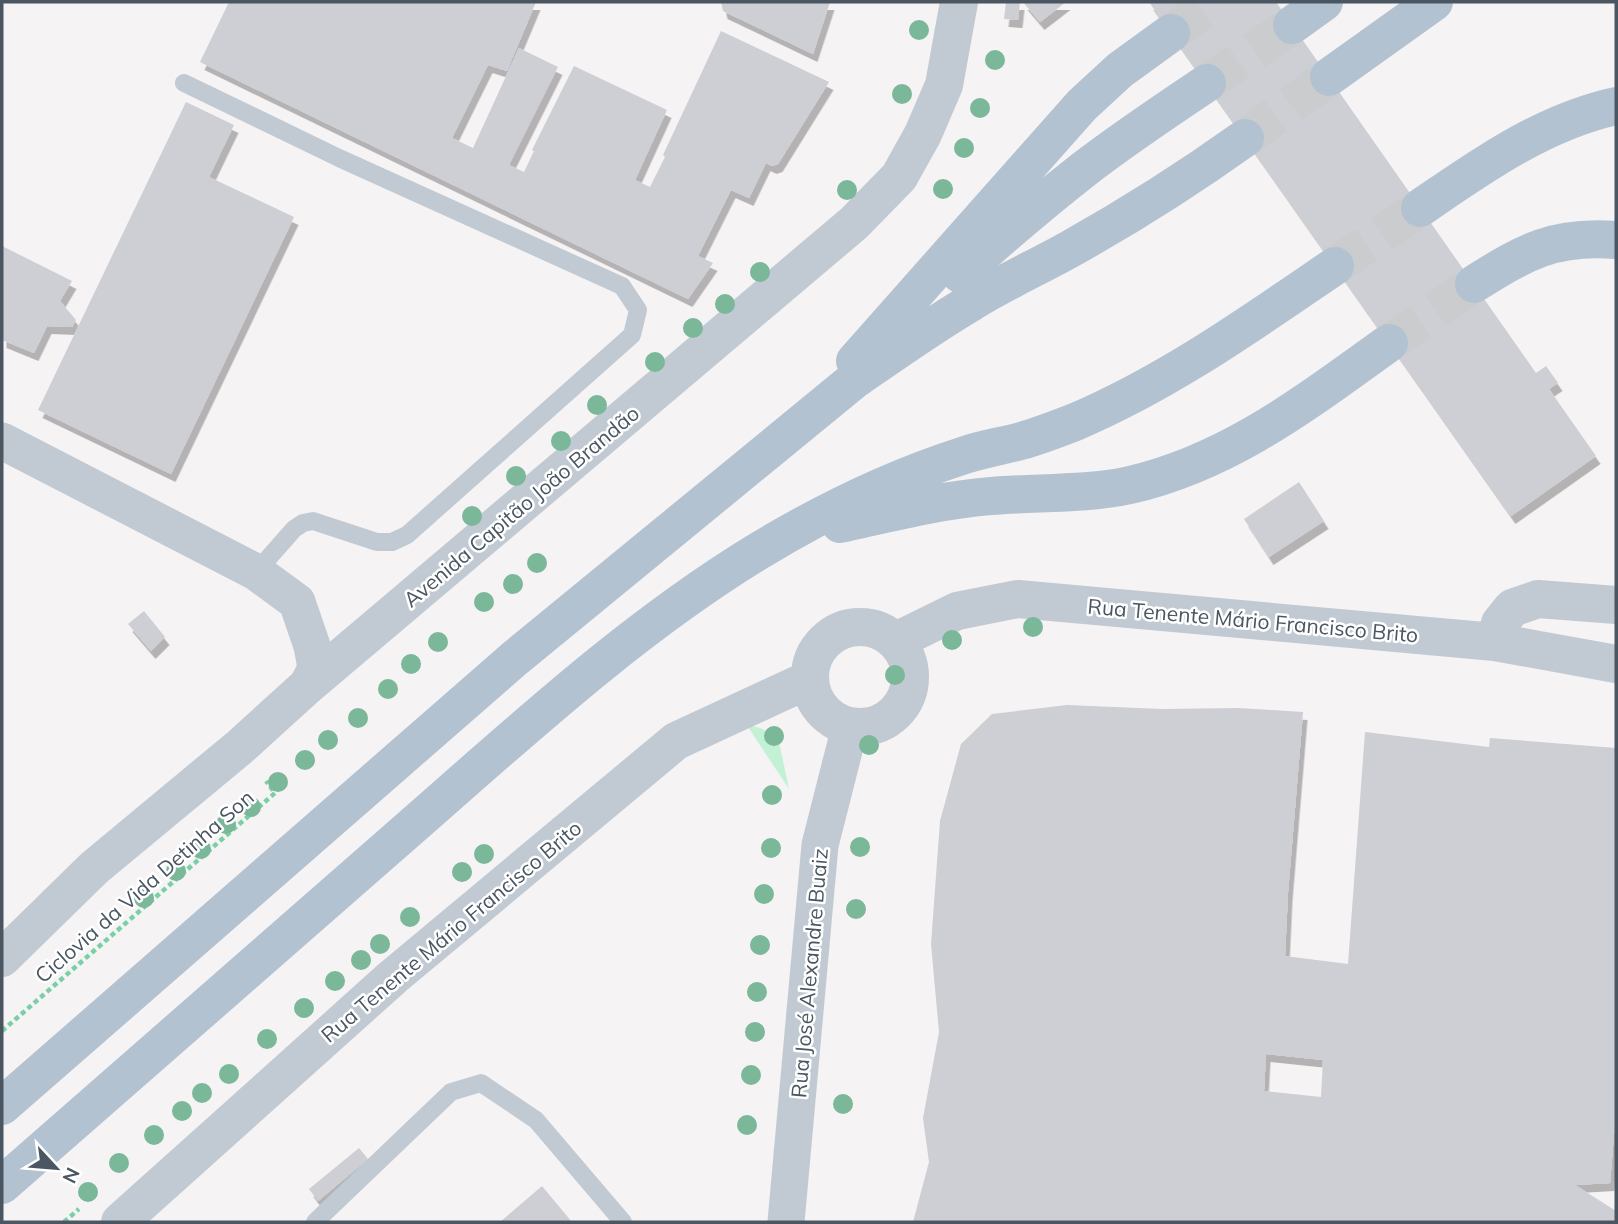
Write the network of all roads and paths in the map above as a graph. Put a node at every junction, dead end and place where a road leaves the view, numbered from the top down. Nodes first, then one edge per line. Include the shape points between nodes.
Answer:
1 (959, 2) edge
2 (1324, 2) edge
3 (1434, 2) edge
4 (1292, 25) tunnel mouth
5 (1171, 33) tunnel mouth
6 (1329, 77) tunnel mouth
7 (184, 83) dead end
8 (1207, 83) tunnel mouth
9 (1616, 106) edge
10 (1245, 138) tunnel mouth
11 (1420, 208) tunnel mouth
12 (1616, 240) edge
13 (1335, 266) tunnel mouth
14 (1474, 284) tunnel mouth
15 (1389, 343) tunnel mouth
16 (787, 435) junction
17 (2, 442) edge
18 (761, 550) junction
19 (256, 572) junction
20 (1616, 605) edge
21 (896, 642) junction
22 (1495, 642) junction
23 (1616, 664) edge
24 (810, 679) junction
25 (307, 686) junction
26 (850, 727) junction
27 (275, 793) dead end
28 (2, 958) edge
29 (2, 1031) edge
30 (2, 1106) edge
31 (2, 1185) edge
32 (120, 1222) edge
33 (315, 1222) edge
34 (623, 1222) edge
35 (786, 1222) edge

1 - 25 street, Avenida Capitão João Brandão via 944,85 899,177 854,223
2 - 4 main road
3 - 6 main road
5 - 16 main road via 1082,105
7 - 19 lane via 622,286 638,310 632,335 407,535 377,542 313,521 303,523
8 - 16 main road via 1041,204
9 - 11 main road via 1557,125 1508,149
10 - 16 main road via 1193,176 912,340
12 - 14 main road via 1558,242 1531,251
13 - 18 main road via 1204,355 1117,403 1071,424 911,475
15 - 18 main road via 1250,438 1168,473 1094,490 989,496 920,506 840,524
16 - 30 main road via 514,659
17 - 19 street
18 - 31 main road via 666,612 552,703
19 - 25 street via 297,602 316,668
20 - 22 street via 1538,598 1512,608 1500,623
21 - 22 street, Rua Tenente Mário Francisco Brito via 957,611 1018,599
21 - 24 street via 865,627 848,628 820,647
21 - 26 street via 910,669 904,701 881,723
22 - 23 street, Rua Tenente Mário Francisco Brito
24 - 26 street via 821,710
24 - 32 street, Rua Tenente Mário Francisco Brito via 676,741 393,977
25 - 28 street, Avenida Capitão João Brandão via 94,868
26 - 35 street, Rua José Alexandre Buaiz via 820,845
27 - 29 path, Ciclovia da Vida Detinha Son
33 - 34 lane via 451,1092 481,1083 536,1120

